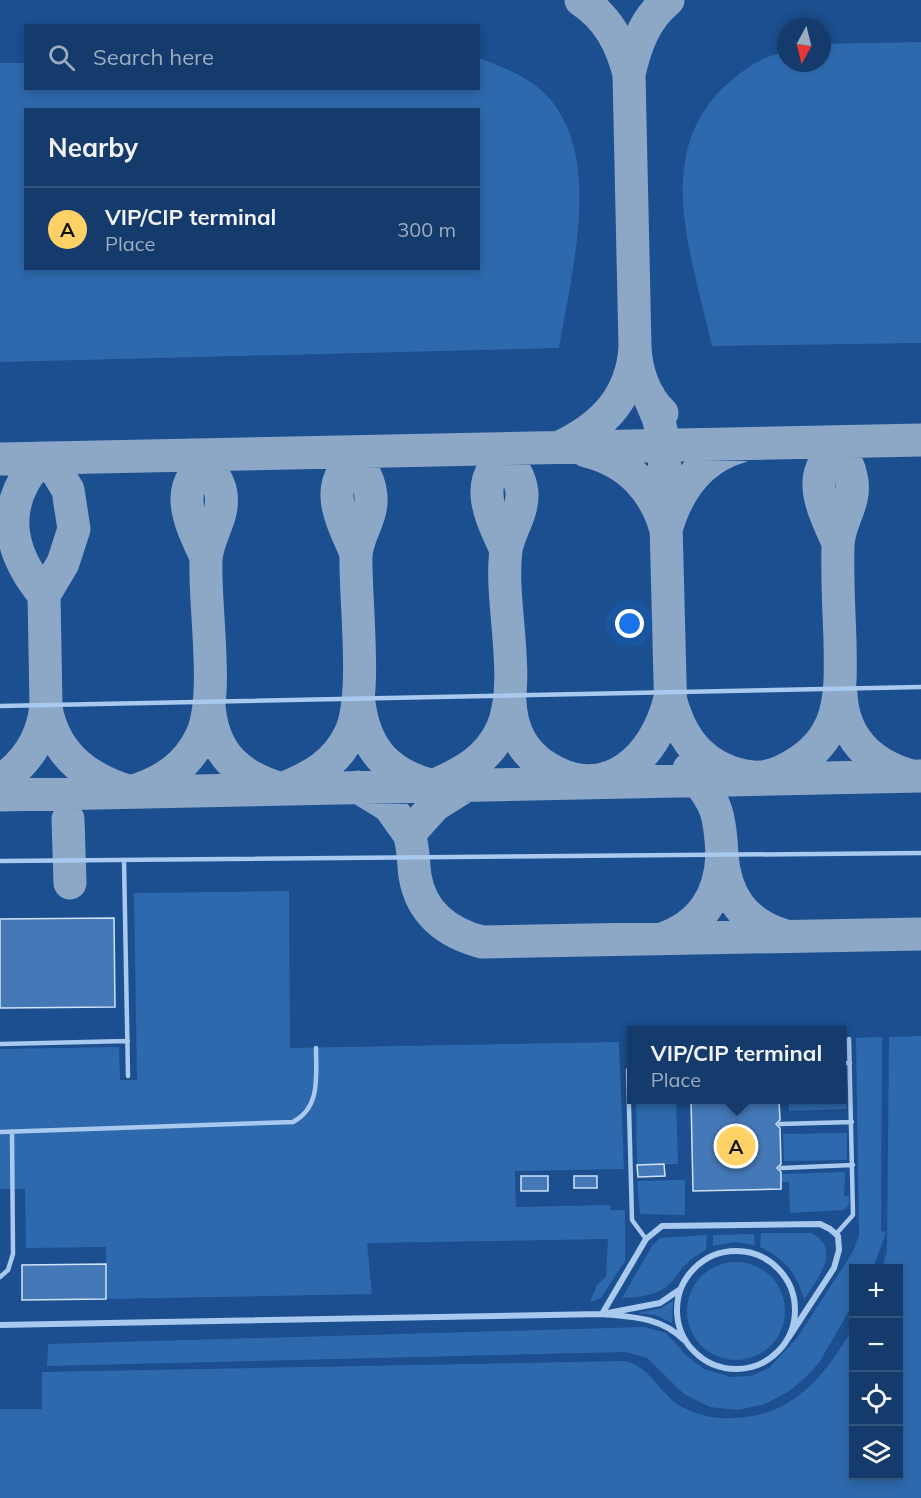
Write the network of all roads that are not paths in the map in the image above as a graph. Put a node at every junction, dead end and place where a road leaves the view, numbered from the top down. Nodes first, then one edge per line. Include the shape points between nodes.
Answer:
1 (921, 687) edge
2 (0, 706) edge
3 (921, 853) edge
4 (124, 860) junction
5 (0, 861) edge
6 (849, 1039) dead end
7 (128, 1041) junction
8 (0, 1044) edge
9 (316, 1048) dead end
10 (846, 1063) edge
11 (850, 1063) junction
12 (128, 1076) dead end
13 (629, 1104) edge
14 (852, 1122) junction
15 (780, 1124) dead end
16 (0, 1132) edge
17 (12, 1132) junction
18 (853, 1165) junction
19 (781, 1168) dead end
20 (836, 1234) junction
21 (646, 1239) junction
22 (0, 1277) edge
23 (679, 1290) junction
24 (602, 1314) junction
25 (0, 1325) edge
26 (789, 1337) junction
27 (684, 1340) junction

1 - 2 lane
3 - 4 lane
4 - 5 lane
4 - 7 lane
6 - 11 lane
7 - 8 lane
7 - 12 lane
9 - 17 lane via 314,1100 306,1114 293,1122
10 - 11 lane
11 - 14 lane
13 - 21 lane via 632,1220
14 - 15 lane
14 - 18 lane
16 - 17 lane
17 - 22 lane via 13,1254 8,1270
18 - 19 lane
18 - 20 lane via 853,1215
20 - 21 street via 809,1222 668,1224 658,1227
20 - 26 street via 839,1245 834,1268
21 - 24 street
23 - 24 street via 660,1303
23 - 26 street via 689,1272 714,1254 745,1251 763,1257 778,1268 793,1292 795,1319
23 - 27 street via 676,1310
24 - 25 street
24 - 27 street via 656,1322
26 - 27 street via 778,1352 762,1363 735,1369 706,1361

